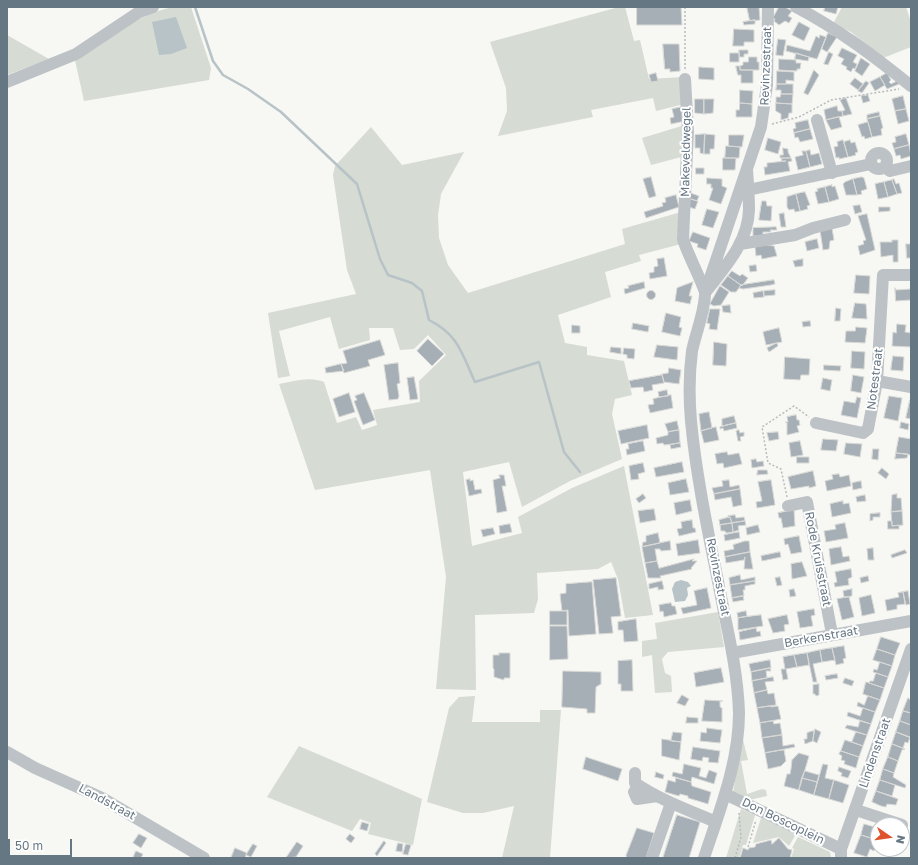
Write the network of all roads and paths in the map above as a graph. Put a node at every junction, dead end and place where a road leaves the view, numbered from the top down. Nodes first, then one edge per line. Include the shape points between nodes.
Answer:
1 (152, 7) edge
2 (685, 7) edge
3 (768, 7) edge
4 (796, 7) edge
5 (685, 79) joint
6 (7, 82) edge
7 (907, 87) edge
8 (817, 120) dead end
9 (761, 127) junction
10 (911, 166) edge
11 (747, 170) junction
12 (832, 173) junction
13 (748, 190) junction
14 (845, 220) dead end
15 (740, 244) junction
16 (911, 275) edge
17 (706, 293) junction
18 (877, 381) junction
19 (911, 387) edge
20 (816, 423) joint
21 (788, 506) joint
22 (911, 621) edge
23 (832, 634) junction
24 (911, 649) edge
25 (732, 653) junction
26 (7, 752) edge
27 (635, 773) dead end
28 (725, 794) junction
29 (741, 801) junction
30 (671, 803) junction
31 (759, 810) junction
32 (856, 810) junction
33 (877, 817) edge
34 (716, 822) junction
35 (748, 847) dead end
36 (841, 854) edge
37 (204, 858) edge
38 (652, 858) edge
39 (704, 858) edge
40 (734, 858) edge

1 - 6 street via 139,12 76,54
2 - 5 path
3 - 9 street, Revinzestraat via 767,85
4 - 7 street via 868,51
5 - 17 street, Makeveldwegel via 688,131 684,239
7 - 9 path via 831,100 799,116
8 - 12 street
9 - 11 street, Revinzestraat
10 - 12 street via 890,171 885,167 887,160 884,154 880,153 872,156 871,164
11 - 13 street, Revinzestraat
11 - 17 street, Revinzestraat
12 - 13 street
13 - 15 street, Revinzestraat via 749,210
14 - 15 street via 795,235
15 - 17 street, Revinzestraat
16 - 18 street, Notestraat via 883,275
17 - 25 street, Revinzestraat via 692,351 691,420 696,464
18 - 19 street
18 - 20 street, Notestraat via 868,429 863,433
20 - 21 path via 794,406 762,427 768,463 781,469
21 - 23 street, Rode Kruisstraat via 807,502
22 - 23 street, Berkenstraat
23 - 25 street, Berkenstraat
24 - 32 street, Lindenstraat
25 - 28 street, Revinzestraat via 739,714
26 - 37 street, Landstraat via 35,768 102,798
27 - 30 street via 634,783
28 - 29 street, Don Boscoplein
28 - 34 street, Revinzestraat
29 - 31 street, Don Boscoplein
29 - 40 path via 738,816 741,837
30 - 34 street
30 - 38 street
31 - 35 path
31 - 36 street, Don Boscoplein
32 - 33 street
32 - 36 street, Lindenstraat
34 - 39 street, Revinzestraat

